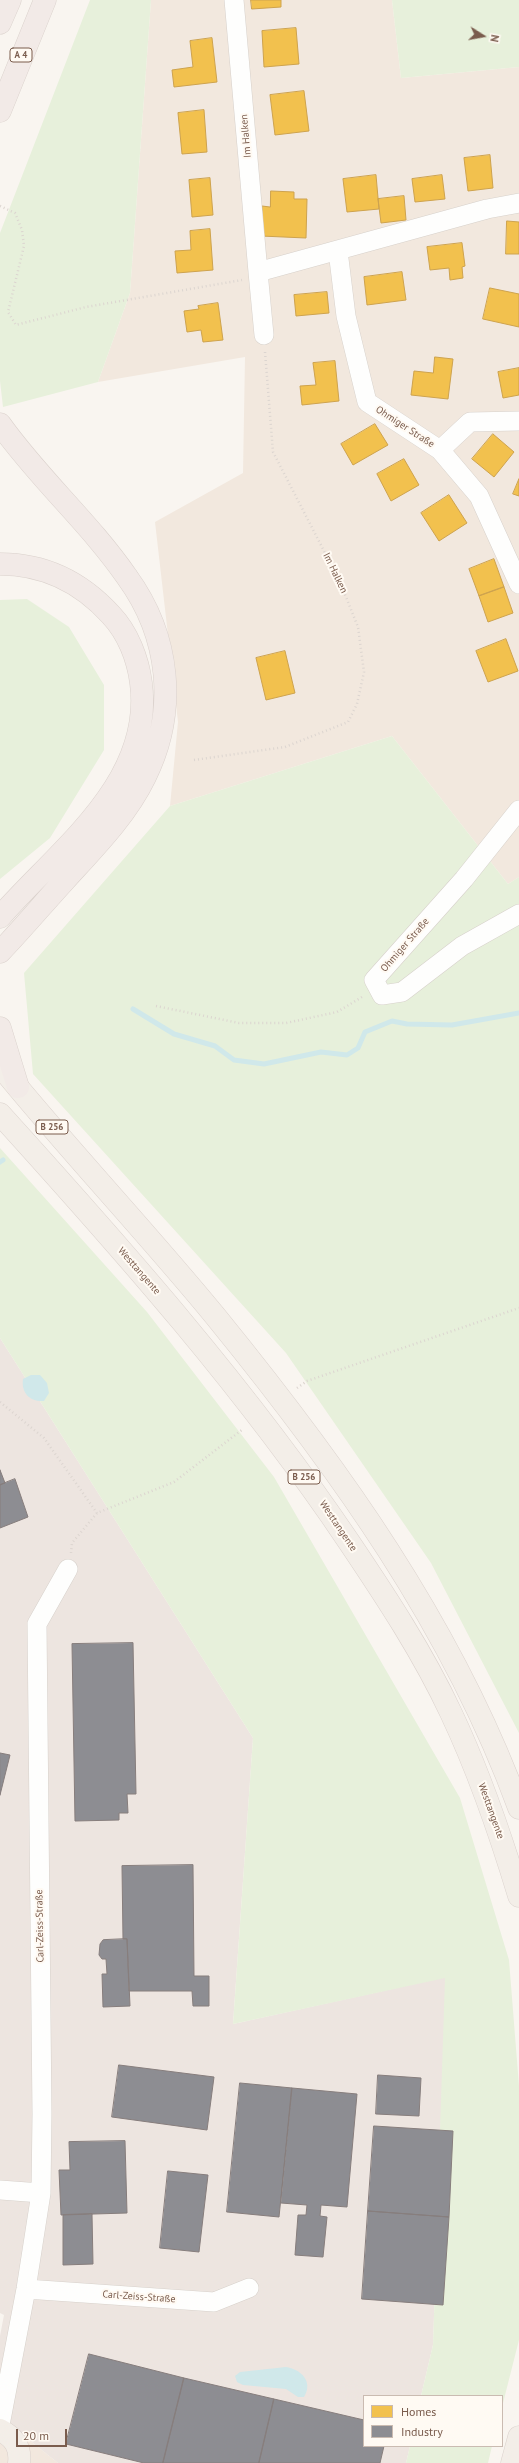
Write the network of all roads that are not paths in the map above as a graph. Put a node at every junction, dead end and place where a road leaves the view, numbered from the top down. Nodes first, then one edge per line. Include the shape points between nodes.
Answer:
1 (10, 0) edge
2 (45, 0) edge
3 (234, 0) edge
4 (0, 23) edge
5 (0, 111) edge
6 (519, 203) edge
7 (338, 252) junction
8 (258, 272) junction
9 (264, 335) road end
10 (519, 421) edge
11 (0, 424) edge
12 (440, 450) junction
13 (0, 564) edge
14 (519, 584) edge
15 (519, 810) edge
16 (519, 914) edge
17 (1, 916) edge
18 (1, 955) edge
19 (0, 1028) edge
20 (0, 1065) edge
21 (18, 1087) junction
22 (0, 1114) edge
23 (68, 1569) road end
24 (519, 1808) edge
25 (519, 1896) edge
26 (0, 2190) edge
27 (41, 2193) junction
28 (249, 2288) dead end
29 (26, 2289) junction
30 (0, 2425) edge
31 (0, 2430) edge
32 (519, 2437) edge
33 (19, 2463) edge
34 (512, 2463) edge

1 - 4 highway
2 - 5 highway, A 4
3 - 8 street, Im Halken
6 - 7 street via 487,209
7 - 8 street
7 - 12 street, Ohmiger Straße via 346,316 367,402
8 - 9 street, Im Halken
10 - 12 street via 470,422
11 - 18 highway via 40,476 104,546 128,578 148,610 161,646 166,678 165,711 158,746 145,778 106,835
12 - 14 street, Ohmiger Straße via 479,496
13 - 17 highway via 19,564 46,570 72,582 95,598 114,619 129,643 139,670 143,698 140,733 134,753 121,779 70,843
15 - 16 street, Ohmiger Straße via 464,879 374,980 382,995 402,992 462,946
19 - 21 highway
20 - 21 main road, B 256
21 - 24 main road, B 256 via 215,1316 341,1478 445,1642 476,1702
22 - 25 main road, Westtangente / B 256 via 155,1289 238,1390 316,1493 386,1597 454,1719 498,1828
23 - 27 street, Carl-Zeiss-Straße via 37,1624
26 - 27 street
27 - 29 street, Carl-Zeiss-Straße
28 - 29 street, Carl-Zeiss-Straße via 214,2302
29 - 30 street, Carl-Zeiss-Straße
31 - 33 main road via 17,2444
32 - 34 main road

